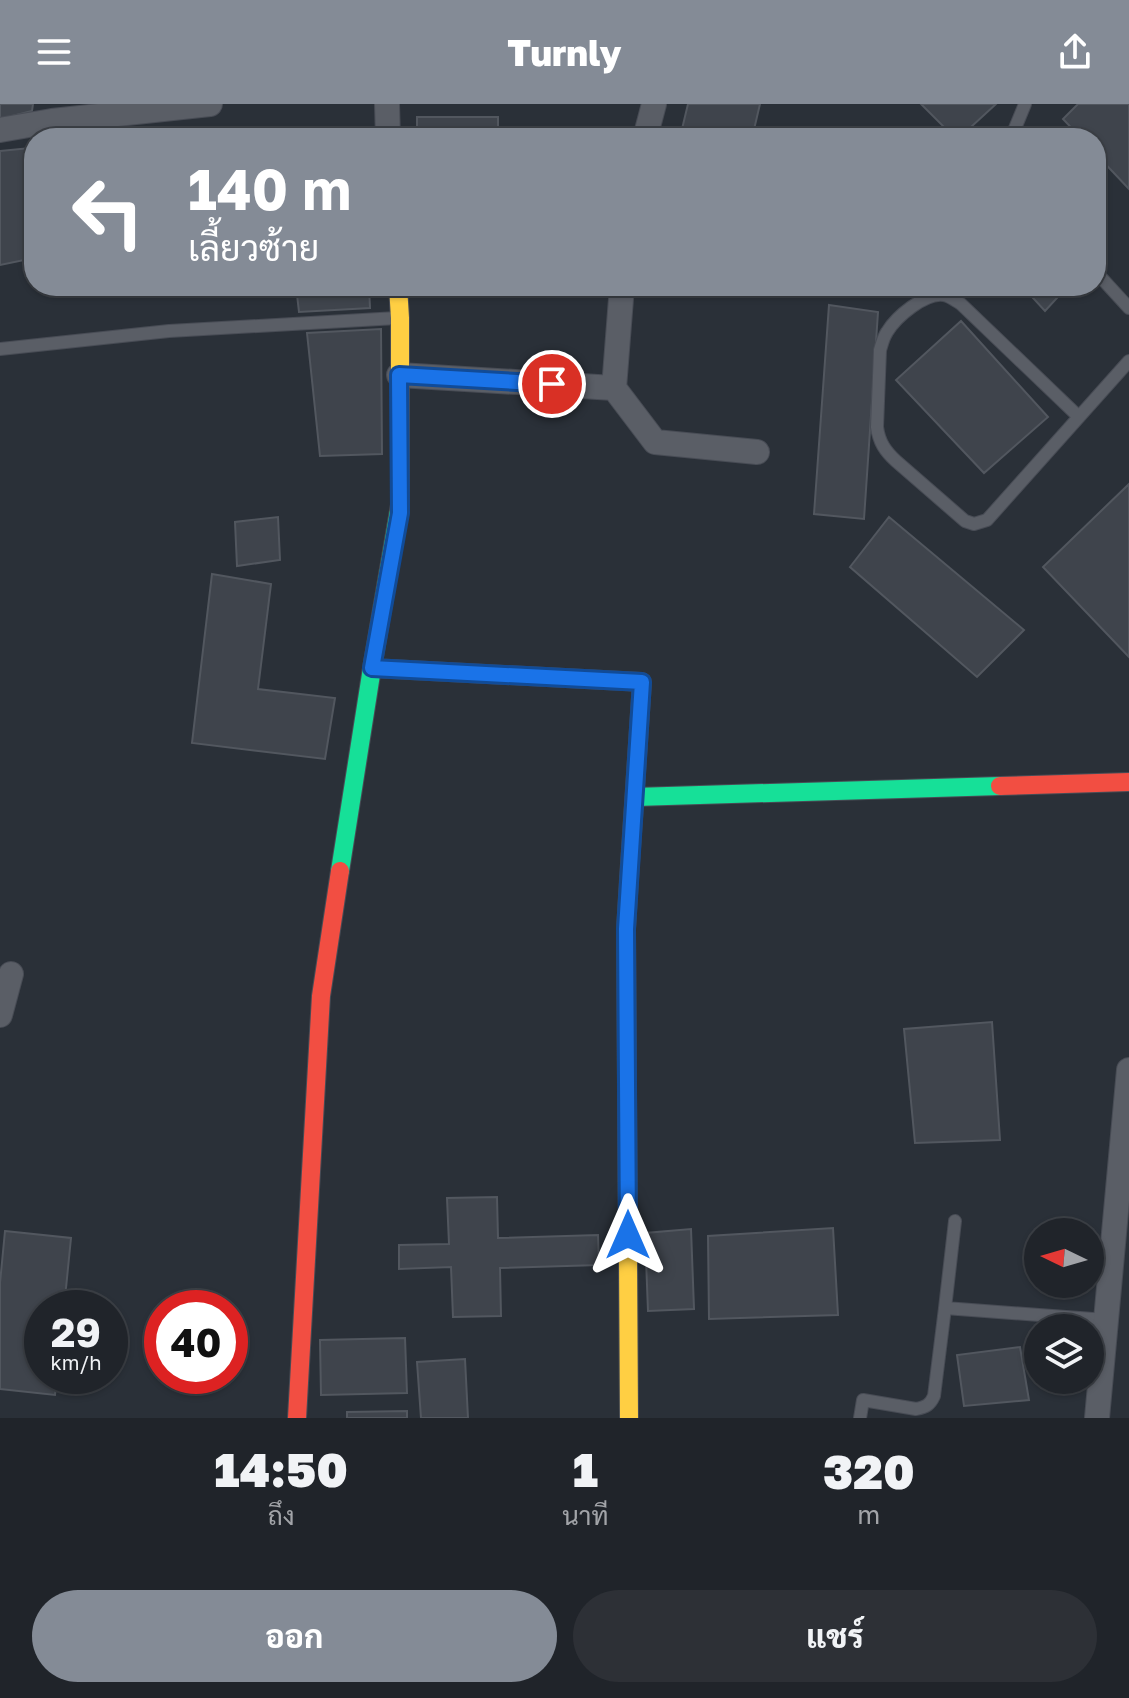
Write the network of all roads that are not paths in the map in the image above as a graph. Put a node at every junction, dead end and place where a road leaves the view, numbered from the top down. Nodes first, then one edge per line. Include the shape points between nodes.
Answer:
1 (210, 104) edge
2 (387, 104) edge
3 (654, 104) edge
4 (1022, 105) edge
5 (92, 111) edge
6 (388, 128) edge
7 (648, 128) edge
8 (1014, 128) edge
9 (0, 130) edge
10 (1106, 283) edge
11 (399, 296) edge
12 (621, 296) edge
13 (930, 296) edge
14 (948, 296) edge
15 (1129, 308) edge
16 (400, 318) junction
17 (0, 349) edge
18 (1129, 361) edge
19 (399, 375) junction
20 (614, 388) junction
21 (1079, 417) junction
22 (757, 452) dead end
23 (372, 668) junction
24 (1129, 782) edge
25 (635, 797) junction
26 (11, 974) dead end
27 (0, 1015) edge
28 (1129, 1070) edge
29 (955, 1221) dead end
30 (945, 1308) junction
31 (1106, 1318) junction
32 (297, 1418) edge
33 (629, 1418) edge
34 (860, 1418) edge
35 (1097, 1418) edge

1 - 5 street
2 - 6 street
3 - 7 street
4 - 8 lane
5 - 9 street
10 - 15 lane
11 - 16 street
12 - 20 street
13 - 21 lane via 888,329 883,341 879,439 887,454 965,521 987,520
14 - 21 lane
16 - 17 lane via 169,331
16 - 19 street
18 - 21 lane
19 - 20 street
19 - 23 street via 400,513
20 - 22 street via 655,442
23 - 25 street via 642,682
23 - 32 street via 321,996
24 - 25 street
25 - 33 street via 626,929
26 - 27 street
28 - 31 street
29 - 30 lane
30 - 31 lane
30 - 34 lane via 931,1403 916,1409 863,1400
31 - 35 street

